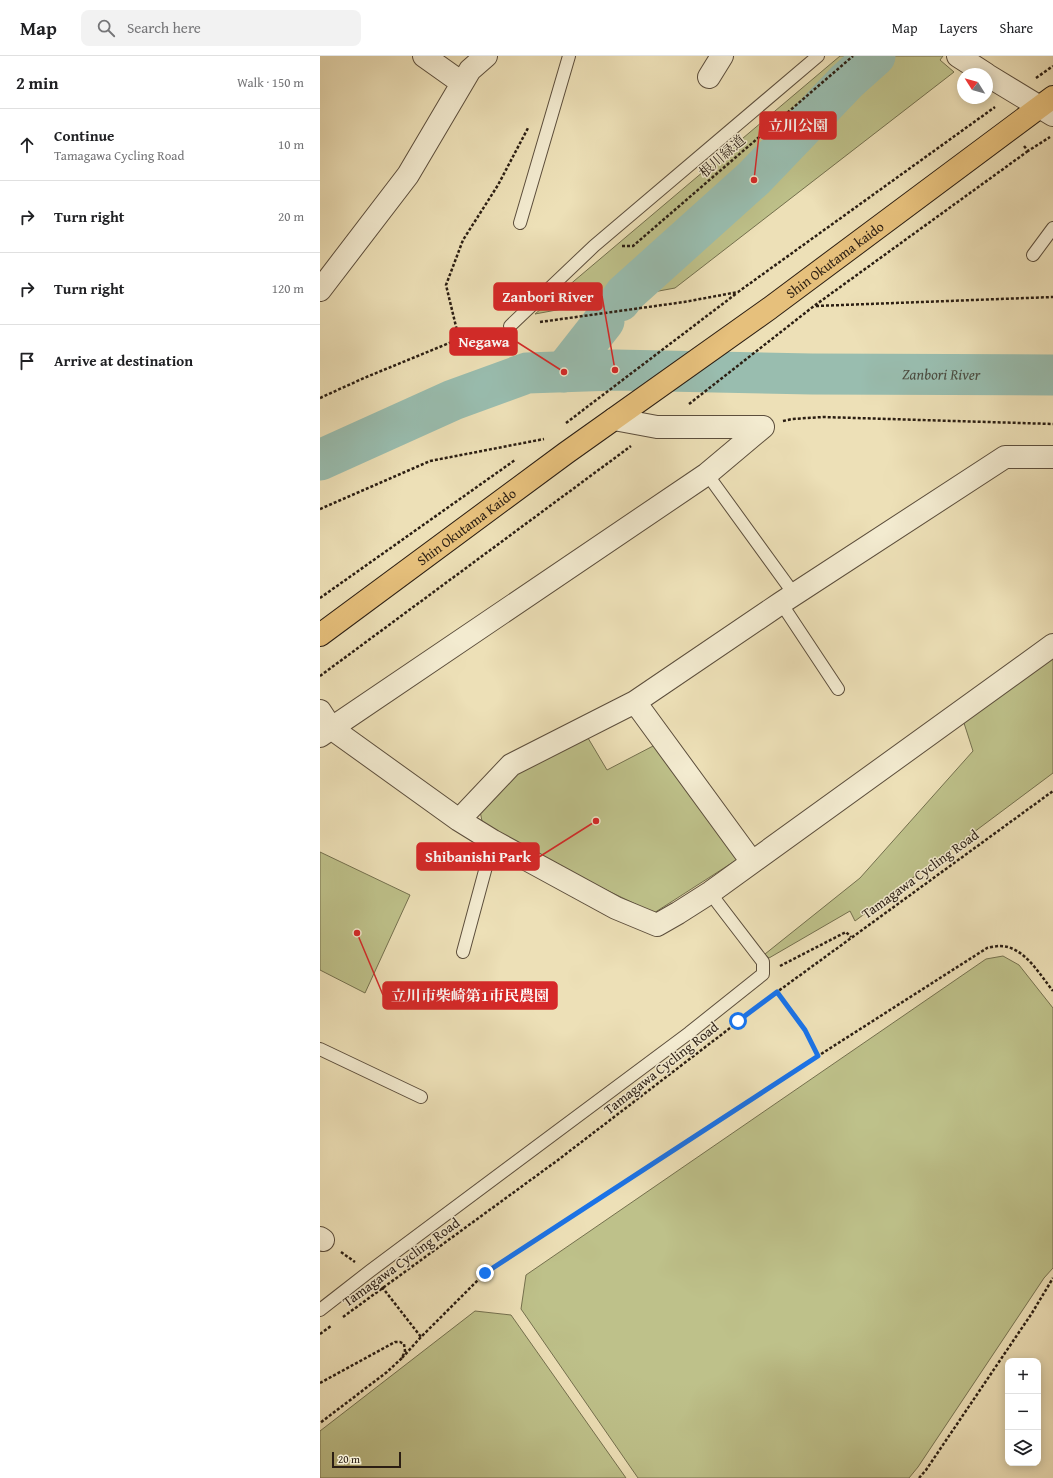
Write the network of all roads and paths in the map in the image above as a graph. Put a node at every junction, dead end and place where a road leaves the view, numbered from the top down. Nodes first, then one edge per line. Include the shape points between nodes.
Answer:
1 (424, 56) edge
2 (570, 56) edge
3 (722, 56) edge
4 (818, 56) edge
5 (853, 56) edge
6 (958, 56) edge
7 (474, 66) edge
8 (977, 68) edge
9 (709, 77) dead end
10 (993, 77) edge
11 (1048, 106) edge
12 (996, 107) dead end
13 (530, 124) dead end
14 (1028, 151) dead end
15 (520, 223) dead end
16 (1053, 228) edge
17 (594, 246) junction
18 (1033, 255) dead end
19 (320, 290) edge
20 (738, 292) junction
21 (1053, 297) edge
22 (814, 306) junction
23 (510, 326) junction
24 (459, 339) junction
25 (320, 398) edge
26 (686, 406) dead end
27 (614, 419) junction
28 (1053, 424) edge
29 (563, 425) dead end
30 (657, 427) junction
31 (764, 427) junction
32 (550, 435) dead end
33 (544, 439) junction
34 (538, 444) dead end
35 (1053, 457) edge
36 (518, 458) dead end
37 (707, 474) junction
38 (320, 509) edge
39 (320, 598) edge
40 (787, 599) junction
41 (320, 635) edge
42 (1053, 645) edge
43 (320, 676) edge
44 (838, 689) dead end
45 (635, 702) junction
46 (324, 725) edge
47 (1053, 791) edge
48 (459, 820) junction
49 (494, 841) junction
50 (752, 862) junction
51 (711, 892) junction
52 (851, 937) junction
53 (463, 952) dead end
54 (763, 974) junction
55 (1053, 991) edge
56 (777, 992) junction
57 (320, 1049) edge
58 (818, 1056) junction
59 (421, 1097) dead end
60 (321, 1239) edge
61 (370, 1271) junction
62 (1053, 1278) edge
63 (383, 1288) junction
64 (320, 1310) edge
65 (339, 1320) dead end
66 (332, 1325) dead end
67 (320, 1334) edge
68 (421, 1337) junction
69 (402, 1358) junction
70 (320, 1383) edge
71 (320, 1423) edge
72 (919, 1478) edge

1 - 7 street
2 - 15 lane
3 - 9 street
4 - 17 lane
5 - 17 path, 根川緑道 via 633,246
6 - 8 street
7 - 19 street via 408,175
10 - 11 street
11 - 27 main road, Shin Okutama kaido
12 - 20 path
13 - 24 path via 498,185 463,240 446,285
14 - 22 path
16 - 18 lane
17 - 23 lane
20 - 23 path
20 - 29 path
21 - 22 path
22 - 26 path
23 - 24 path
24 - 25 path
27 - 30 street
27 - 41 main road, Shin Okutama Kaido
28 - 31 path via 823,417 792,419
30 - 31 street
30 - 43 path
31 - 37 street
32 - 33 path
33 - 34 path
33 - 38 path via 430,461
35 - 40 street via 1005,457
36 - 39 path
37 - 40 lane
37 - 46 street
40 - 44 lane
40 - 45 street
42 - 50 street
45 - 48 street via 512,765
45 - 50 street
46 - 48 street
47 - 52 path, Tamagawa Cycling Road
48 - 49 street
49 - 51 street via 616,908 657,925
49 - 53 lane
50 - 51 street
51 - 54 lane via 763,962
52 - 54 path via 846,932
52 - 56 path, Tamagawa Cycling Road
54 - 61 lane via 689,1033
55 - 58 path via 1027,959 1014,949 1000,946 987,948
56 - 58 path via 805,1030
56 - 63 path, Tamagawa Cycling Road via 558,1160
57 - 59 lane
58 - 68 path via 485,1273
60 - 61 path
61 - 63 path
61 - 64 lane
62 - 72 path via 1028,1319
63 - 65 path, Tamagawa Cycling Road
63 - 68 path
66 - 67 path
68 - 69 path
69 - 70 path via 404,1344 395,1342
69 - 71 path

